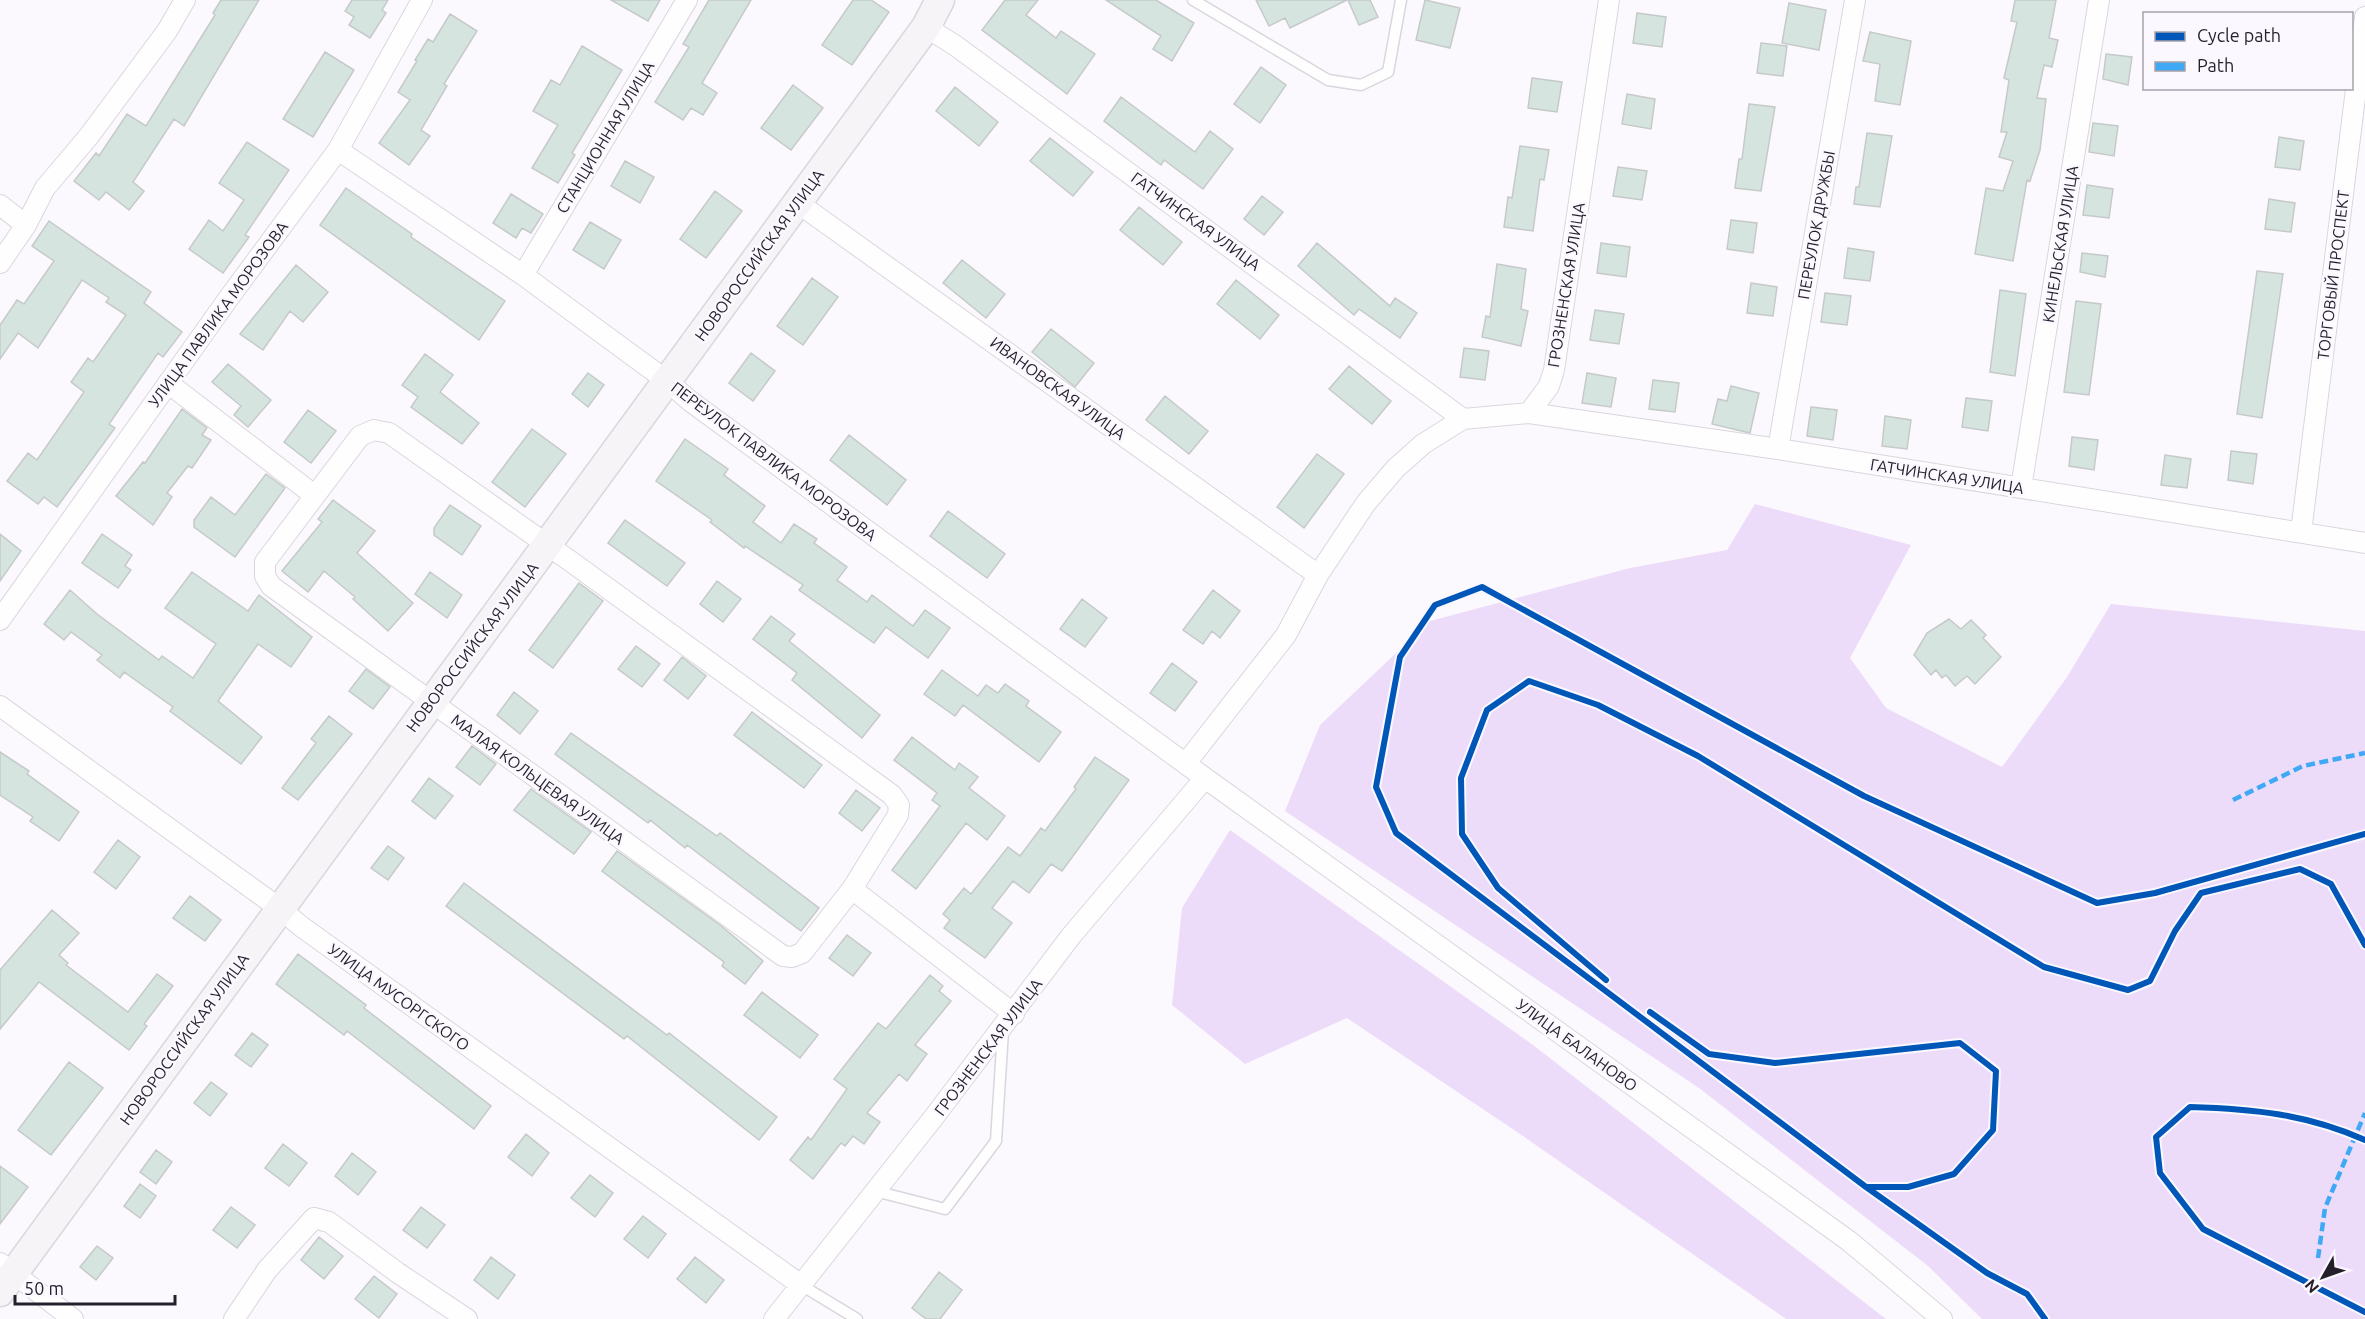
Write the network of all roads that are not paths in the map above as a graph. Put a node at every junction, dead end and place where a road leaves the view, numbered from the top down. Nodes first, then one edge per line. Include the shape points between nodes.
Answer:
1 (185, 0) edge
2 (422, 0) edge
3 (687, 0) edge
4 (940, 0) edge
5 (1193, 0) edge
6 (1401, 0) edge
7 (1609, 0) edge
8 (1855, 0) edge
9 (2099, 0) edge
10 (2365, 17) edge
11 (926, 27) junction
12 (338, 150) junction
13 (798, 202) junction
14 (0, 205) edge
15 (26, 225) junction
16 (0, 264) edge
17 (523, 275) junction
18 (667, 381) junction
19 (168, 383) junction
20 (1529, 414) junction
21 (1463, 418) junction
22 (1778, 449) junction
23 (2021, 488) junction
24 (314, 495) junction
25 (2301, 532) junction
26 (2365, 543) edge
27 (548, 545) junction
28 (1318, 575) junction
29 (0, 620) edge
30 (431, 703) junction
31 (0, 705) edge
32 (1186, 763) junction
33 (1206, 778) junction
34 (852, 889) junction
35 (279, 908) junction
36 (1008, 1021) junction
37 (875, 1191) junction
38 (4, 1276) edge
39 (801, 1284) junction
40 (73, 1319) edge
41 (234, 1319) edge
42 (466, 1319) edge
43 (774, 1319) edge
44 (857, 1319) edge
45 (1942, 1319) edge

1 - 15 street via 167,31 45,188
2 - 12 street, УЛИЦА ПАВЛИКА МОРОЗОВА
3 - 17 street, СТАНЦИОННАЯ УЛИЦА
4 - 11 main road, НОВОРОССИЙСКАЯ УЛИЦА
5 - 6 lane via 1328,80 1361,85 1388,72
7 - 20 street, ГРОЗНЕНСКАЯ УЛИЦА via 1554,370 1549,386
8 - 22 street, ПЕРЕУЛОК ДРУЖБЫ
9 - 23 street, КИНЕЛЬСКАЯ УЛИЦА
10 - 25 street, ТОРГОВЫЙ ПРОСПЕКТ
11 - 13 main road, НОВОРОССИЙСКАЯ УЛИЦА
11 - 21 street, ГАТЧИНСКАЯ УЛИЦА
12 - 17 street, ПЕРЕУЛОК ПАВЛИКА МОРОЗОВА
12 - 19 street, УЛИЦА ПАВЛИКА МОРОЗОВА
13 - 18 main road, НОВОРОССИЙСКАЯ УЛИЦА
13 - 28 street, ИВАНОВСКАЯ УЛИЦА
14 - 15 street
15 - 16 street
17 - 18 street, ПЕРЕУЛОК ПАВЛИКА МОРОЗОВА
18 - 27 main road, НОВОРОССИЙСКАЯ УЛИЦА
18 - 32 street, ПЕРЕУЛОК ПАВЛИКА МОРОЗОВА
19 - 24 street
19 - 29 street, УЛИЦА ПАВЛИКА МОРОЗОВА
20 - 21 street
20 - 22 street, ГАТЧИНСКАЯ УЛИЦА
21 - 28 street via 1423,444 1396,468 1366,503
22 - 23 street, ГАТЧИНСКАЯ УЛИЦА
23 - 25 street, ГАТЧИНСКАЯ УЛИЦА
24 - 27 street, МАЛАЯ КОЛЬЦЕВАЯ УЛИЦА via 360,436 374,430 389,433
24 - 30 street, МАЛАЯ КОЛЬЦЕВАЯ УЛИЦА via 265,562 265,576 271,586
25 - 26 street, ГАТЧИНСКАЯ УЛИЦА
27 - 30 main road, НОВОРОССИЙСКАЯ УЛИЦА
27 - 34 street, МАЛАЯ КОЛЬЦЕВАЯ УЛИЦА via 892,795 899,805 898,815
28 - 32 street via 1286,634
30 - 34 street, МАЛАЯ КОЛЬЦЕВАЯ УЛИЦА via 783,956 802,953
30 - 35 main road, НОВОРОССИЙСКАЯ УЛИЦА
31 - 35 street, УЛИЦА МУСОРГСКОГО
32 - 33 street, ПЕРЕУЛОК ПАВЛИКА МОРОЗОВА
33 - 36 street, ГРОЗНЕНСКАЯ УЛИЦА via 1071,936
33 - 45 street, УЛИЦА БАЛАНОВО via 1850,1241
34 - 36 street
35 - 38 main road, НОВОРОССИЙСКАЯ УЛИЦА
35 - 39 street, УЛИЦА МУСОРГСКОГО
36 - 37 street, ГРОЗНЕНСКАЯ УЛИЦА
36 - 37 lane via 996,1141 945,1209
37 - 39 street, ГРОЗНЕНСКАЯ УЛИЦА
38 - 40 street
39 - 43 street, ГРОЗНЕНСКАЯ УЛИЦА
39 - 44 lane
41 - 42 street via 267,1270 314,1218 329,1222

